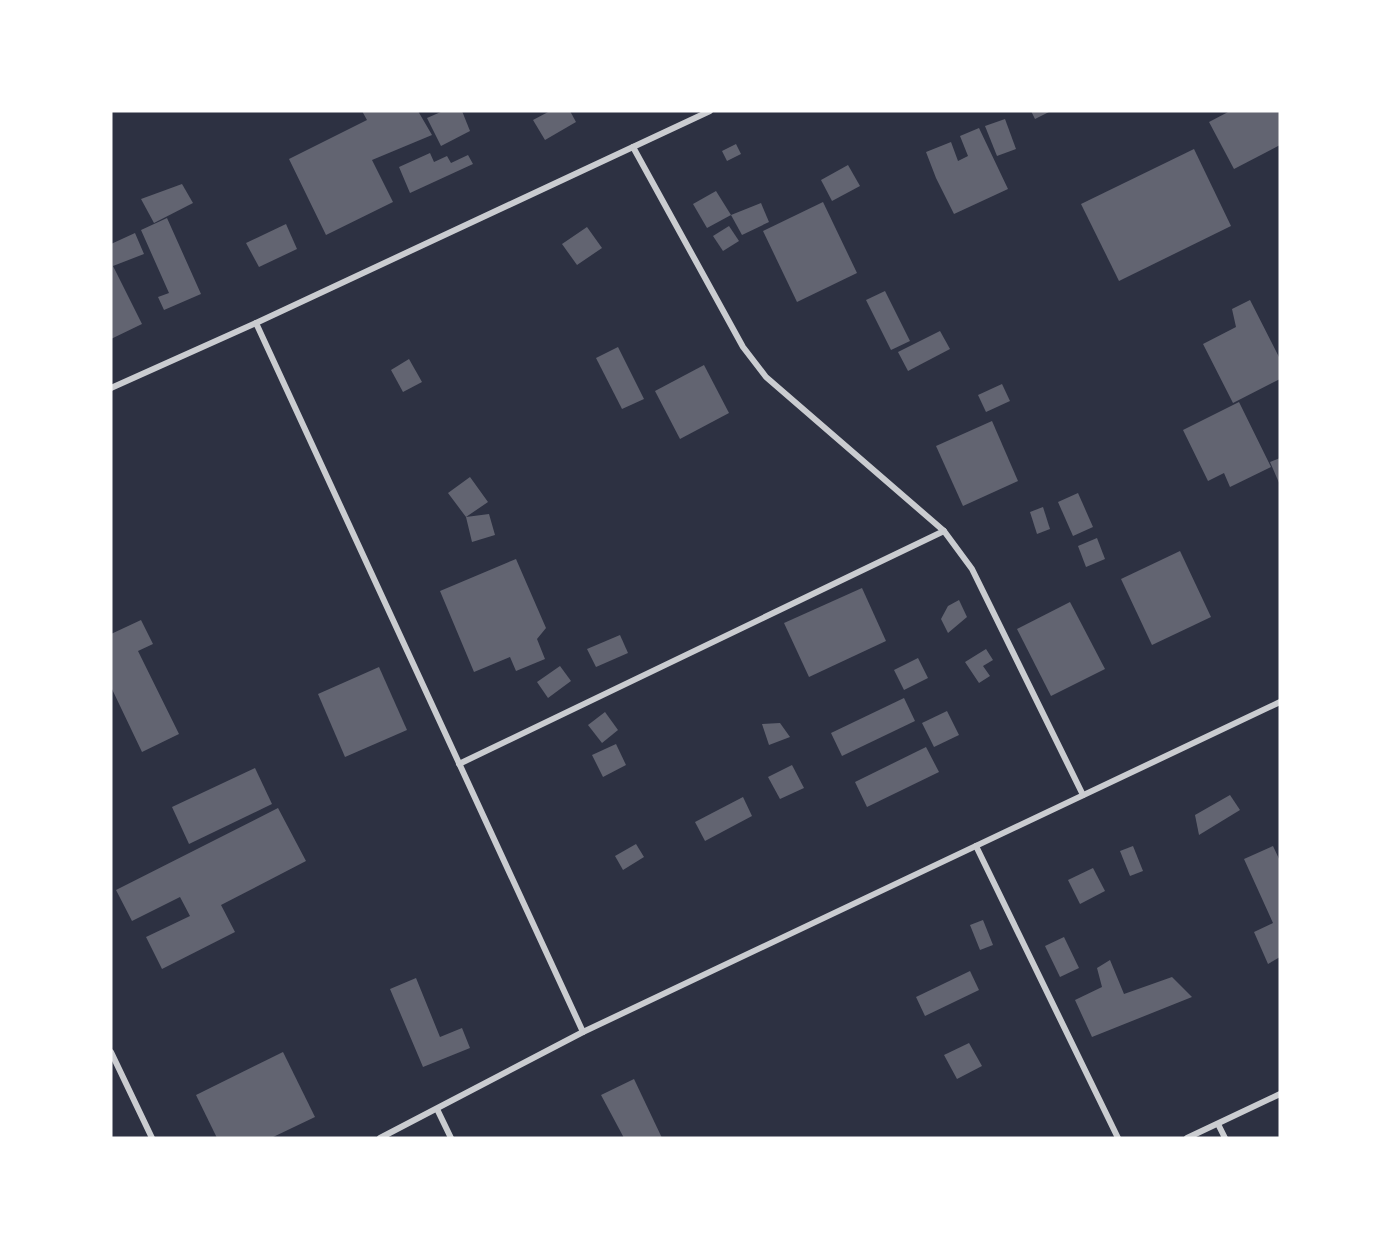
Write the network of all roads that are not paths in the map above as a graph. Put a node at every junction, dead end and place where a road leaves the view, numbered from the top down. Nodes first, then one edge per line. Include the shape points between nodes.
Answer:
1 (710, 111) edge
2 (633, 147) junction
3 (256, 323) junction
4 (111, 388) edge
5 (944, 531) junction
6 (1280, 702) edge
7 (459, 764) junction
8 (1083, 795) junction
9 (976, 846) junction
10 (583, 1032) junction
11 (111, 1052) edge
12 (1280, 1094) edge
13 (437, 1108) junction
14 (1218, 1124) junction
15 (152, 1138) edge
16 (380, 1138) edge
17 (451, 1138) edge
18 (1118, 1138) edge
19 (1187, 1138) edge
20 (1225, 1138) edge

1 - 2 street
2 - 3 street
2 - 5 street via 743,347 766,377
3 - 4 street
3 - 7 street
5 - 7 street
5 - 8 street via 972,569
6 - 8 street
7 - 10 street
8 - 9 street
9 - 10 street
9 - 18 street
10 - 13 street
11 - 15 street
12 - 14 street
13 - 16 street
13 - 17 street
14 - 19 street
14 - 20 street

